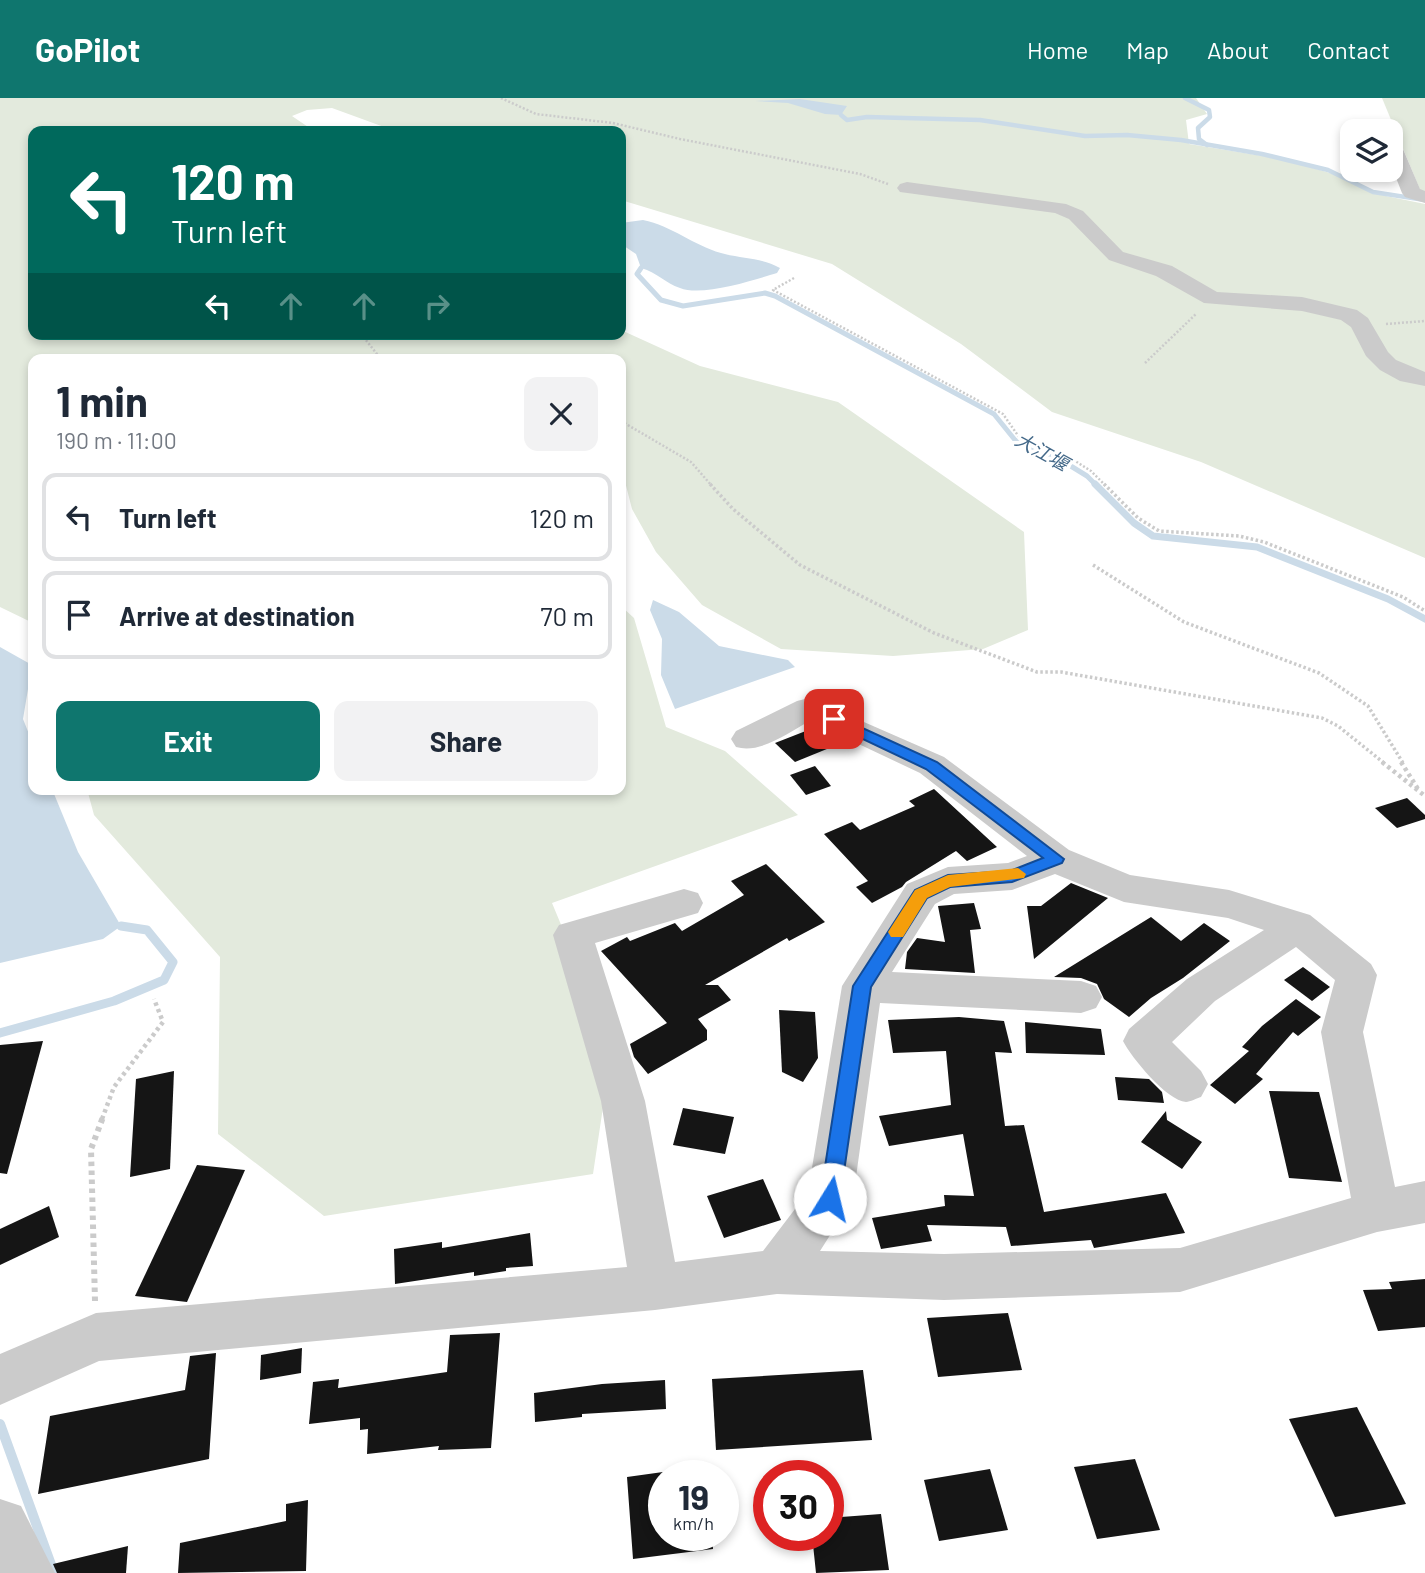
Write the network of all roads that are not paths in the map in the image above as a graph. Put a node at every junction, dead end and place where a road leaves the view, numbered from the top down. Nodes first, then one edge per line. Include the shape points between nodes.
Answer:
1 (1403, 171) edge
2 (907, 188) road end
3 (1425, 197) edge
4 (1425, 379) edge
5 (748, 739) dead end
6 (1056, 859) junction
7 (684, 902) dead end
8 (1296, 925) junction
9 (862, 986) junction
10 (1081, 997) dead end
11 (1186, 1084) dead end
12 (1425, 1202) edge
13 (1377, 1211) junction
14 (777, 1272) junction
15 (655, 1287) junction
16 (0, 1380) edge
17 (0, 1526) edge
18 (27, 1573) edge

1 - 3 street via 1412,193
2 - 4 street via 1059,208 1076,215 1116,256 1164,271 1212,299 1329,309 1349,315 1360,323 1388,365
5 - 6 street via 809,708 932,765
6 - 8 street via 1124,888 1229,904
6 - 9 street via 1012,876 948,881 921,894
7 - 15 street via 573,935 623,1101
8 - 11 street via 1201,990 1144,1041
8 - 13 street via 1357,975 1342,1032
9 - 10 street
9 - 14 street via 830,1199
12 - 13 street
13 - 14 street via 1180,1269 944,1277
14 - 15 street
15 - 16 street via 96,1337
17 - 18 street

